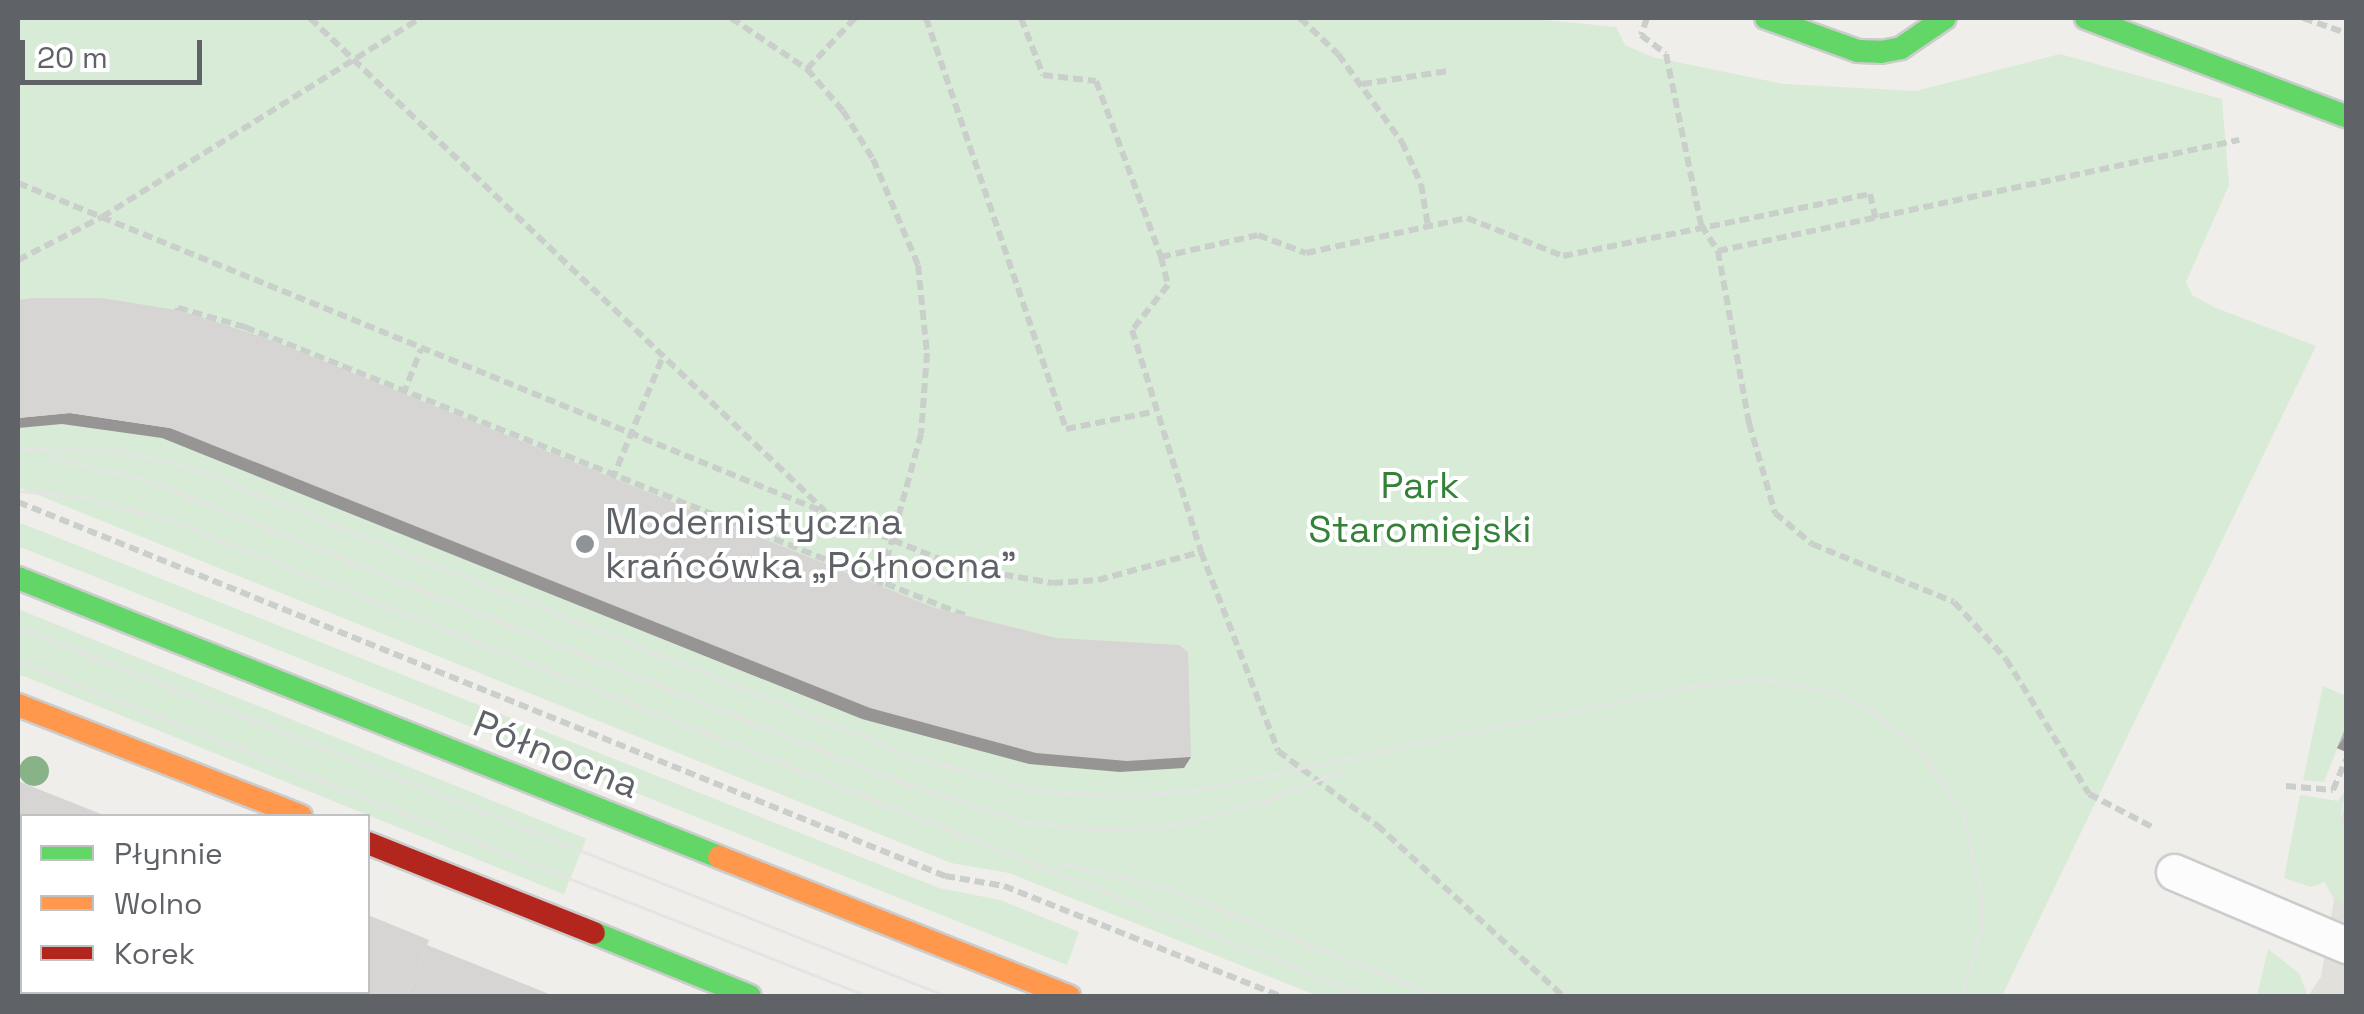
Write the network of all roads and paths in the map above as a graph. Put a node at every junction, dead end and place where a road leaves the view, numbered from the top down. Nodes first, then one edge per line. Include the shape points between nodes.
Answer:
1 (310, 18) edge
2 (420, 18) edge
3 (732, 18) edge
4 (855, 18) edge
5 (926, 18) edge
6 (1021, 18) edge
7 (1300, 18) edge
8 (1647, 18) edge
9 (1766, 18) edge
10 (1945, 18) edge
11 (2086, 18) edge
12 (2303, 18) edge
13 (2346, 33) edge
14 (352, 58) junction
15 (807, 69) junction
16 (1448, 71) dead end
17 (1362, 84) junction
18 (2258, 84) junction
19 (2346, 116) edge
20 (18, 183) edge
21 (102, 217) junction
22 (1876, 220) junction
23 (1701, 225) junction
24 (1428, 226) junction
25 (1718, 250) junction
26 (1161, 257) junction
27 (18, 260) edge
28 (174, 322) edge
29 (422, 349) junction
30 (663, 356) junction
31 (404, 392) junction
32 (398, 406) edge
33 (1153, 412) junction
34 (630, 434) junction
35 (613, 477) junction
36 (607, 490) edge
37 (18, 502) edge
38 (830, 516) junction
39 (896, 544) junction
40 (1201, 552) junction
41 (18, 578) edge
42 (881, 585) junction
43 (875, 598) edge
44 (974, 618) edge
45 (18, 704) edge
46 (2346, 760) edge
47 (2286, 786) dead end
48 (297, 814) edge
49 (2158, 830) dead end
50 (370, 844) edge
51 (2174, 872) dead end
52 (2346, 945) edge
53 (750, 996) edge
54 (1069, 996) edge
55 (1281, 996) edge
56 (1563, 996) edge

1 - 14 path
2 - 14 path
3 - 15 path
4 - 15 path
5 - 33 path via 1066,429
6 - 26 path via 1043,75 1096,81
7 - 17 path
8 - 23 path via 1641,34 1666,54
9 - 10 main road via 1858,51 1882,52 1900,48
11 - 18 main road
12 - 13 path
14 - 21 path
14 - 30 path
15 - 39 path via 872,158 918,266 926,396
16 - 17 path
17 - 24 path via 1402,142 1421,184
18 - 19 main road
18 - 22 path via 2244,138
20 - 21 path
21 - 27 path
21 - 29 path
22 - 23 path via 1870,194
22 - 25 path
23 - 24 path via 1562,256 1467,218
23 - 25 path
24 - 26 path via 1306,252 1258,235
25 - 49 path via 1749,423 1775,512 1812,544 1954,602 2006,659 2089,794
26 - 33 path via 1168,285 1132,330
28 - 31 path via 178,308 206,315
29 - 31 path
29 - 34 path
30 - 34 path
30 - 38 path
31 - 32 path
31 - 35 path
33 - 40 path
34 - 35 path
34 - 38 path
35 - 36 path
35 - 42 path
37 - 55 path via 945,876 1004,886
38 - 39 path
39 - 40 path via 958,567 1054,583 1128,575
39 - 42 path
40 - 56 path via 1278,751 1377,825
41 - 54 main road, Północna
42 - 43 path
42 - 44 path
45 - 48 main road
46 - 47 path via 2332,790
50 - 53 main road
51 - 52 lane

